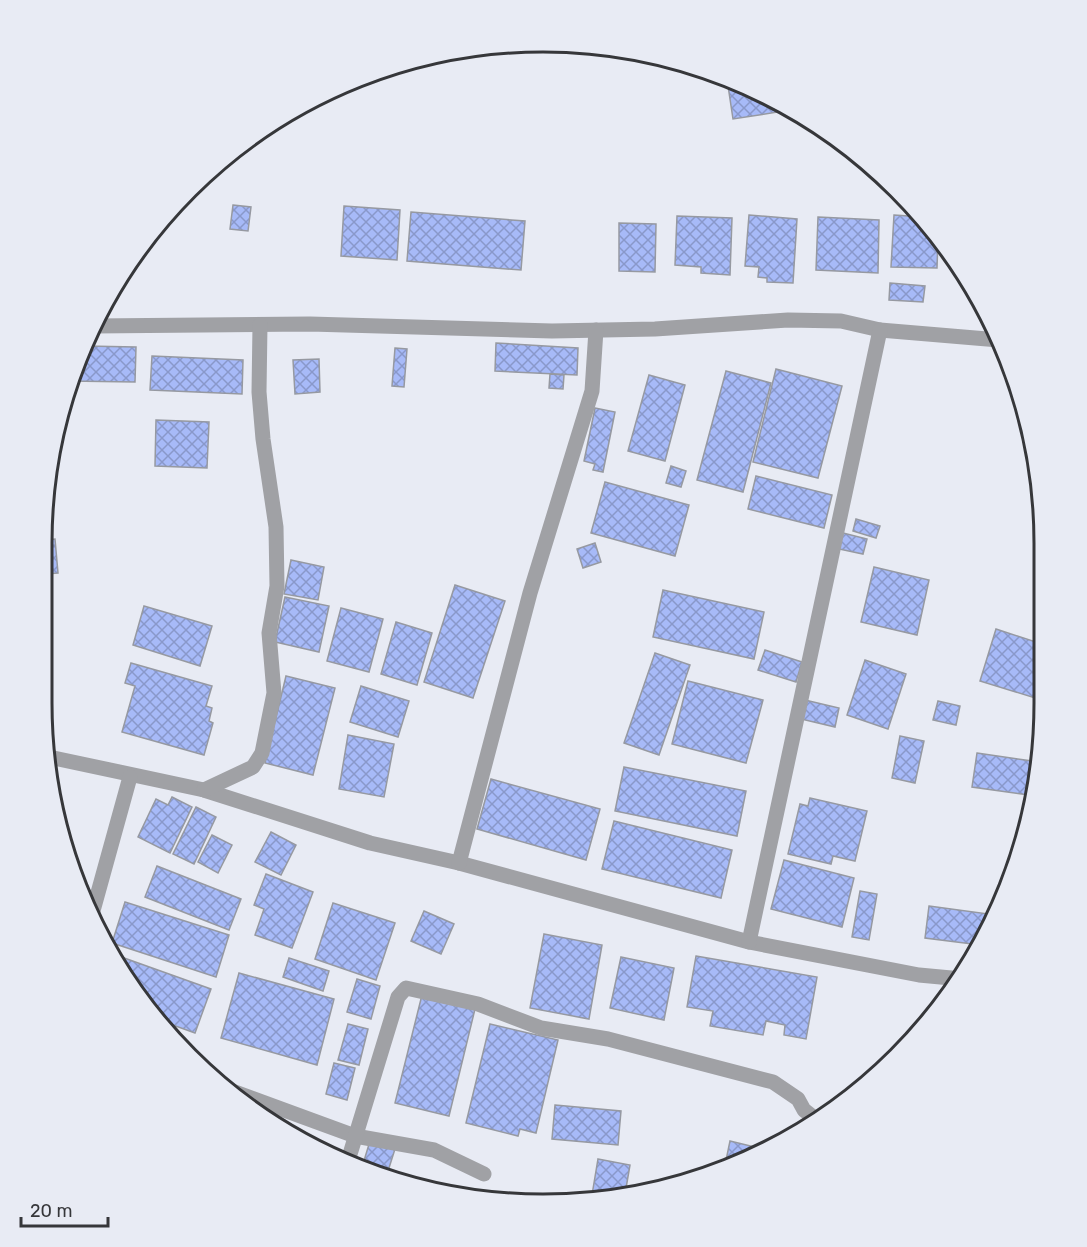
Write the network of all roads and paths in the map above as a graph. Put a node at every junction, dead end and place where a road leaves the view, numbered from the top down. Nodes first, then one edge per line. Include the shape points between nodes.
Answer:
1 (260, 325) junction
2 (103, 326) edge
3 (596, 330) junction
4 (880, 330) junction
5 (989, 338) edge
6 (56, 759) edge
7 (130, 777) junction
8 (204, 790) junction
9 (459, 863) junction
10 (95, 903) edge
11 (749, 942) junction
12 (951, 978) edge
13 (252, 1098) edge
14 (811, 1115) edge
15 (355, 1136) junction
16 (350, 1154) edge
17 (484, 1174) dead end

1 - 2 street
1 - 3 street
1 - 8 street via 263,439 276,527 277,586 269,633 274,693 262,753 253,767
3 - 4 street via 788,320 841,321
3 - 9 street via 592,391 530,593
4 - 5 street
4 - 11 street
6 - 7 street
7 - 8 street
7 - 10 street
8 - 9 street via 370,843
9 - 11 street
11 - 12 street
13 - 15 street
14 - 15 street via 798,1098 773,1082 608,1039 541,1028 478,1004 406,988 398,998
15 - 16 street
15 - 17 street via 434,1150

